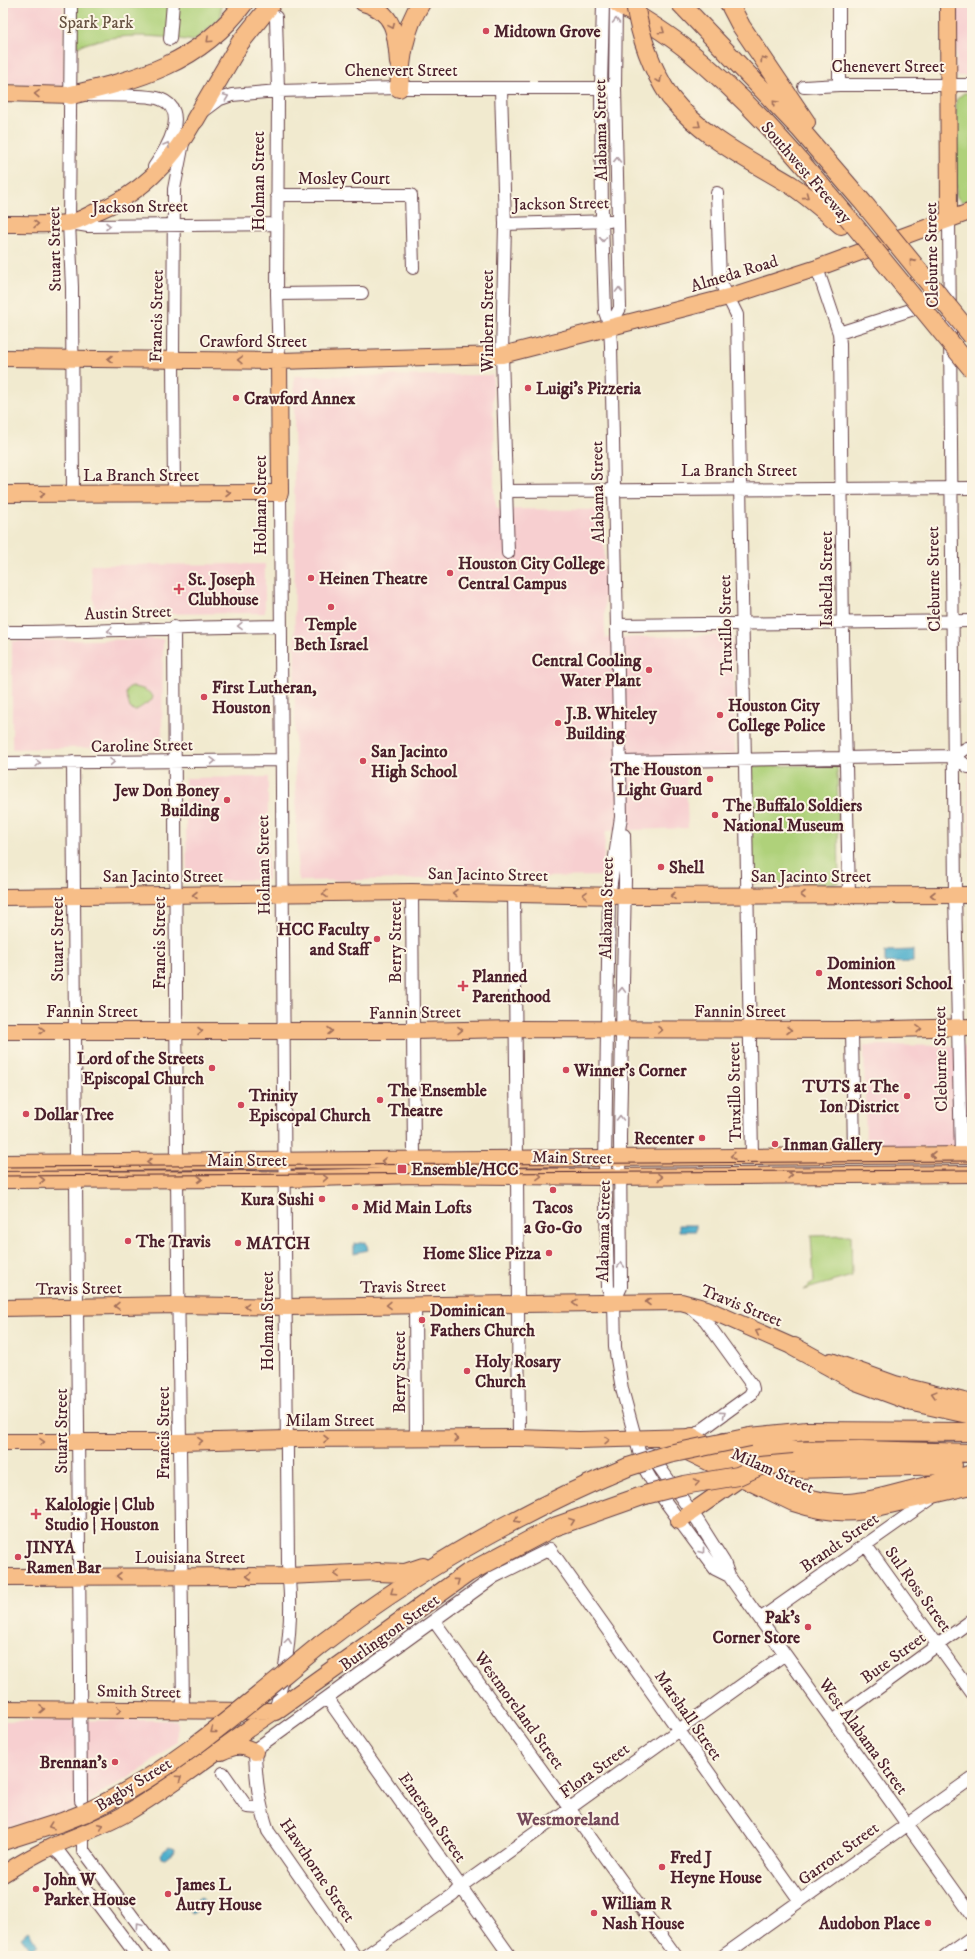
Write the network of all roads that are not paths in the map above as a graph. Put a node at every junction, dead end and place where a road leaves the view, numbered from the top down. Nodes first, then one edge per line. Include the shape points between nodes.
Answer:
1 (71, 3) edge
2 (172, 3) edge
3 (362, 3) edge
4 (421, 3) edge
5 (603, 3) edge
6 (616, 3) edge
7 (635, 3) edge
8 (680, 3) edge
9 (729, 3) edge
10 (839, 3) edge
11 (948, 3) edge
12 (241, 8) edge
13 (271, 11) edge
14 (170, 39) dead end
15 (839, 85) junction
16 (948, 85) junction
17 (972, 85) edge
18 (804, 87) dead end
19 (399, 88) junction
20 (601, 88) junction
21 (616, 88) junction
22 (501, 89) junction
23 (278, 91) junction
24 (3, 93) edge
25 (71, 95) junction
26 (195, 120) junction
27 (184, 139) junction
28 (138, 189) junction
29 (718, 192) dead end
30 (277, 195) junction
31 (861, 200) junction
32 (972, 211) edge
33 (949, 219) junction
34 (843, 220) junction
35 (602, 221) junction
36 (618, 221) junction
37 (69, 223) junction
38 (3, 224) edge
39 (174, 224) junction
40 (277, 224) junction
41 (505, 224) junction
42 (413, 268) dead end
43 (817, 268) junction
44 (362, 293) dead end
45 (277, 294) junction
46 (728, 297) junction
47 (950, 297) junction
48 (950, 318) junction
49 (972, 318) edge
50 (610, 326) junction
51 (839, 334) junction
52 (972, 336) edge
53 (502, 355) junction
54 (3, 358) edge
55 (72, 359) junction
56 (173, 359) junction
57 (279, 362) junction
58 (972, 369) edge
59 (843, 488) junction
60 (951, 488) junction
61 (972, 488) edge
62 (614, 490) junction
63 (740, 490) junction
64 (506, 491) junction
65 (174, 493) junction
66 (280, 493) junction
67 (3, 494) edge
68 (73, 494) junction
69 (508, 553) dead end
70 (952, 621) junction
71 (972, 621) edge
72 (742, 623) junction
73 (843, 624) junction
74 (617, 625) junction
75 (279, 626) junction
76 (174, 627) junction
77 (3, 632) edge
78 (972, 748) edge
79 (954, 756) junction
80 (846, 758) junction
81 (280, 760) junction
82 (744, 760) junction
83 (174, 761) junction
84 (73, 762) junction
85 (620, 762) junction
86 (3, 763) edge
87 (972, 767) edge
88 (412, 892) junction
89 (514, 893) junction
90 (282, 894) junction
91 (849, 894) junction
92 (74, 895) junction
93 (176, 895) junction
94 (746, 895) junction
95 (955, 895) junction
96 (972, 895) edge
97 (617, 896) junction
98 (3, 897) edge
99 (966, 1027) edge
100 (516, 1029) junction
101 (614, 1029) junction
102 (74, 1030) junction
103 (750, 1030) junction
104 (852, 1030) junction
105 (3, 1031) edge
106 (176, 1031) junction
107 (283, 1031) junction
108 (413, 1031) junction
109 (854, 1155) junction
110 (966, 1155) edge
111 (752, 1156) junction
112 (613, 1157) junction
113 (517, 1158) junction
114 (414, 1160) junction
115 (286, 1161) junction
116 (177, 1162) junction
117 (3, 1163) edge
118 (76, 1163) junction
119 (972, 1174) edge
120 (517, 1175) junction
121 (613, 1177) junction
122 (178, 1179) junction
123 (286, 1179) junction
124 (3, 1180) edge
125 (76, 1180) junction
126 (614, 1302) junction
127 (682, 1302) junction
128 (415, 1304) junction
129 (518, 1304) junction
130 (179, 1305) junction
131 (78, 1306) junction
132 (286, 1307) junction
133 (3, 1308) edge
134 (794, 1347) junction
135 (972, 1403) edge
136 (972, 1415) edge
137 (972, 1432) edge
138 (807, 1435) junction
139 (657, 1437) junction
140 (692, 1437) junction
141 (519, 1438) junction
142 (287, 1439) junction
143 (416, 1439) junction
144 (636, 1440) junction
145 (3, 1442) edge
146 (77, 1442) junction
147 (180, 1442) junction
148 (971, 1454) edge
149 (972, 1474) edge
150 (740, 1477) junction
151 (972, 1486) edge
152 (937, 1494) junction
153 (685, 1517) junction
154 (866, 1544) junction
155 (550, 1549) joint
156 (438, 1563) junction
157 (376, 1572) joint
158 (79, 1576) junction
159 (181, 1576) junction
160 (288, 1576) junction
161 (3, 1577) edge
162 (760, 1619) junction
163 (972, 1620) edge
164 (434, 1621) junction
165 (938, 1645) junction
166 (785, 1654) junction
167 (972, 1692) edge
168 (327, 1698) junction
169 (3, 1709) edge
170 (80, 1709) junction
171 (183, 1711) junction
172 (275, 1711) junction
173 (833, 1721) junction
174 (678, 1730) junction
175 (255, 1752) junction
176 (212, 1756) junction
177 (223, 1773) dead end
178 (972, 1778) edge
179 (84, 1807) junction
180 (260, 1808) junction
181 (570, 1808) junction
182 (907, 1824) junction
183 (83, 1833) junction
184 (3, 1841) edge
185 (52, 1847) junction
186 (100, 1873) junction
187 (3, 1874) edge
188 (84, 1885) junction
189 (461, 1886) junction
190 (800, 1901) junction
191 (972, 1915) edge
192 (972, 1937) edge
193 (972, 1954) edge
194 (137, 1956) edge
195 (162, 1956) edge
196 (355, 1956) edge
197 (365, 1956) edge
198 (510, 1956) edge
199 (676, 1956) edge
200 (723, 1956) edge
201 (945, 1956) edge
202 (969, 1956) edge

1 - 25 street, Stuart Street
2 - 14 street
3 -> 19 main road via 379,10 392,26 396,40
4 - 19 highway via 414,13 406,37
5 - 20 street, Alabama Street
21 -> 6 street, Alabama Street
6 -> 34 highway, Southwest Freeway via 659,29 710,69 778,137
7 -> 34 highway, bridge via 647,55 659,80 682,111 705,131
31 -> 8 highway, Southwest Freeway via 799,128
31 -> 9 highway via 741,26
10 - 15 street
11 - 16 main road, Cleburne Street
12 -> 25 highway via 200,48 177,61 143,76
13 - 23 street, Holman Street
13 - 26 highway via 236,49
15 - 16 street, Chenevert Street
15 - 18 street, Chenevert Street
16 - 17 street, Chenevert Street
16 - 33 main road, Cleburne Street
19 - 22 street, Chenevert Street
19 - 23 street, Chenevert Street
20 - 21 street, Chenevert Street
20 - 22 street, Chenevert Street
20 - 35 street, Alabama Street
36 -> 21 street, Alabama Street
22 - 41 street, Winbern Street
26 -> 23 street, Chenevert Street via 209,106 232,94
23 - 30 street, Holman Street
25 -> 24 main road
28 -> 25 street via 156,166 172,135 175,125 173,110 166,101 159,98
25 - 37 street, Stuart Street
26 - 27 main road
27 - 28 main road via 165,164
27 - 39 street, Francis Street via 174,189
28 - 37 main road via 122,200
29 - 46 street, Truxillo Street via 720,281
30 - 40 street, Holman Street
30 - 42 street, Mosley Court via 411,195
52 -> 31 highway, Southwest Freeway, bridge
32 - 33 main road, Almeda Road
33 - 43 main road, Almeda Road
33 - 47 street, Cleburne Street
34 - 58 highway, Southwest Freeway, bridge via 880,257
35 - 36 street, Jackson Street
35 - 41 street, Jackson Street
35 -> 50 street, Alabama Street via 605,312
50 -> 36 street, Alabama Street via 620,308
38 -> 37 main road, Jackson Street
37 -> 39 street, Jackson Street via 88,226
37 - 55 street, Stuart Street
39 - 40 street, Jackson Street
39 - 56 street, Francis Street
40 - 45 street, Holman Street
41 - 53 street, Winbern Street
43 - 46 main road, Almeda Road
43 - 51 street, Isabella Street
44 - 45 street
45 - 57 street, Holman Street
46 - 50 main road, Almeda Road
46 - 63 street, Truxillo Street via 738,315
47 - 48 street, Cleburne Street
47 - 51 street
48 - 49 street
48 - 60 street, Cleburne Street
50 - 53 main road, Almeda Road
50 - 62 street, Alabama Street
51 - 59 street, Isabella Street
53 - 57 main road, Crawford Street
53 - 64 street, Winbern Street
54 - 55 main road, Crawford Street
56 -> 55 main road, Crawford Street
55 - 68 street, Stuart Street
57 -> 56 main road, Crawford Street
56 - 65 street, Francis Street
57 - 66 main road, Holman Street
59 - 60 street, La Branch Street
59 - 63 street, La Branch Street
59 - 73 street, Isabella Street
60 - 61 street, La Branch Street
60 - 70 street, Cleburne Street
62 - 63 street, La Branch Street
62 - 64 street, La Branch Street
62 - 74 street, Alabama Street
63 - 72 street, Truxillo Street
64 - 69 street, Winbern Street
65 -> 66 main road, La Branch Street
65 - 68 main road, La Branch Street
66 - 75 street, Holman Street
67 -> 68 main road, La Branch Street
70 - 71 street
70 - 73 street
70 - 79 street, Cleburne Street
72 - 73 street
72 - 74 street
72 - 82 street, Truxillo Street
73 - 80 street, Isabella Street
74 - 85 street, Alabama Street
75 -> 76 street, Austin Street
75 - 81 street, Holman Street
76 -> 77 street, Austin Street
76 - 83 street, Francis Street
78 - 79 street via 967,748
79 - 80 street
79 - 87 street via 968,767
79 - 95 street, Cleburne Street
80 - 82 street
80 - 91 street, Isabella Street
83 -> 81 street, Caroline Street
81 - 90 street, Holman Street
82 - 85 street
82 - 94 street, Truxillo Street
84 -> 83 street, Caroline Street
83 - 93 street, Francis Street
86 -> 84 street, Caroline Street
84 - 92 street, Stuart Street
85 - 97 street, Alabama Street via 620,824 624,835
89 -> 88 main road, San Jacinto Street
88 -> 90 main road, San Jacinto Street
88 - 108 street, Berry Street
97 -> 89 main road, San Jacinto Street
89 - 100 street
90 -> 93 main road, San Jacinto Street
90 - 107 street, Holman Street
91 -> 94 main road, San Jacinto Street
95 -> 91 main road, San Jacinto Street
92 - 93 main road, San Jacinto Street
92 - 98 main road, San Jacinto Street
92 - 102 street, Stuart Street
93 - 106 street, Francis Street
94 -> 97 main road, San Jacinto Street
94 - 103 street, Truxillo Street
95 - 96 main road, San Jacinto Street
95 - 99 street, Cleburne Street
97 - 101 street, Alabama Street
104 -> 99 main road, Fannin Street
99 - 110 street, Cleburne Street
100 - 101 main road, Fannin Street
108 -> 100 main road, Fannin Street
100 - 113 street
101 -> 103 main road, Fannin Street
101 - 112 street, Alabama Street
105 -> 102 main road, Fannin Street
102 - 106 main road, Fannin Street
102 - 118 street, Stuart Street
103 -> 104 main road, Fannin Street
103 - 111 street, Truxillo Street
104 - 109 street
106 -> 107 main road, Fannin Street
106 - 116 street, Francis Street
107 -> 108 main road, Fannin Street
107 - 115 street, Holman Street
108 - 114 street, Berry Street
110 -> 109 main road, Main Street
109 - 111 main road, Main Street
111 -> 112 main road, Main Street
112 - 113 main road, Main Street
112 - 121 street, Alabama Street
113 - 114 main road, Main Street
114 -> 115 main road, Main Street
115 - 116 main road, Main Street
115 - 123 street, Holman Street
116 -> 118 main road, Main Street
117 - 118 main road, Main Street
121 -> 119 main road, Main Street
120 -> 121 main road, Main Street
123 -> 120 main road, Main Street
120 - 129 street
121 - 126 street, Alabama Street via 621,1287
122 -> 123 main road, Main Street
122 - 125 main road, Main Street
122 - 130 street, Francis Street
123 - 132 street, Holman Street
124 -> 125 main road, Main Street
125 - 131 street, Stuart Street
127 -> 126 main road, Travis Street
126 -> 129 main road, Travis Street
126 - 144 street, West Alabama Street via 614,1347
134 -> 127 main road, Travis Street via 707,1309
140 -> 127 street via 750,1395 753,1389 705,1320 693,1308
128 - 129 main road, Travis Street
128 -> 132 main road, Travis Street
128 - 143 street, Berry Street
129 - 141 street
130 -> 131 main road, Travis Street
132 -> 130 main road, Travis Street
130 - 147 street, Francis Street
131 - 133 main road, Travis Street
131 - 146 street, Stuart Street
132 - 142 street, Holman Street
135 -> 134 main road, Travis Street via 895,1384
134 - 136 highway via 856,1381 913,1402
137 - 138 highway
138 - 148 highway
138 -> 156 highway, bridge via 750,1437 677,1452 628,1467 534,1511
139 - 140 main road, Milam Street
139 - 144 main road, Milam Street
139 - 150 main road, Milam Street
140 - 148 highway via 773,1451 862,1450
140 - 149 highway via 771,1482 798,1495 824,1502 865,1502
143 -> 141 main road, Milam Street
141 -> 144 main road, Milam Street
142 -> 143 main road, Milam Street
147 -> 142 main road, Milam Street
142 - 160 street, Holman Street
144 - 153 street, West Alabama Street via 643,1466
145 -> 146 main road, Milam Street
146 - 147 main road, Milam Street
146 - 158 street, Stuart Street
147 - 159 street, Francis Street
148 - 150 highway, bridge via 951,1460 821,1460 794,1466 760,1466
150 - 152 main road, Milam Street via 793,1503 830,1512 864,1512
150 - 153 main road
172 -> 150 highway, bridge via 468,1573 554,1527 645,1495 684,1485
151 - 152 main road, Milam Street
152 - 154 street, Brandt Street
153 - 162 street, West Alabama Street via 715,1569 729,1576
154 - 162 street, Brandt Street
154 - 165 street, Sul Ross Street
155 - 164 street, Burlington Street via 494,1577
155 - 174 street, Marshall Street
156 - 157 highway via 405,1573
156 -> 179 highway, bridge via 355,1617 182,1756 122,1795
157 -> 160 main road, Louisiana Street
159 -> 158 main road, Louisiana Street
158 - 161 main road, Louisiana Street
158 - 170 street, Stuart Street
160 -> 159 main road, Louisiana Street
159 - 171 street, Francis Street
172 -> 160 street, Holman Street via 282,1687 289,1635 291,1597
162 - 166 street, West Alabama Street
163 - 165 street, Bute Street
164 - 168 street, Burlington Street
164 - 181 street, Westmoreland Street
165 - 167 street, Sul Ross Street
165 - 173 street, Bute Street
166 - 173 street, West Alabama Street
166 - 174 street, Flora Street
168 - 175 street, Burlington Street
168 - 189 street, Emerson Street
169 -> 170 main road, Smith Street
170 -> 171 main road, Smith Street
170 - 179 street, Stuart Street
171 - 172 main road, Smith Street
172 - 176 main road, Bagby Street via 228,1742
173 - 182 street, West Alabama Street
174 - 181 street, Flora Street
174 - 190 street, Marshall Street
175 - 176 main road via 250,1748 237,1746
175 - 180 street, Hawthorne Street via 256,1786
183 -> 176 main road, Bagby Street via 126,1813
177 - 180 street via 247,1807
178 - 182 street, Garrott Street
179 -> 184 highway via 62,1822
180 - 196 street, Hawthorne Street via 268,1831 282,1853
181 - 189 street, Flora Street
181 - 199 street, Westmoreland Street
182 - 190 street, Garrott Street
182 - 191 street, West Alabama Street
183 - 185 main road, Bagby Street
183 - 186 street via 83,1850
185 - 187 main road, Bagby Street
185 - 188 street
186 - 188 street
195 -> 186 street
188 - 194 street
189 - 197 street, Flora Street via 453,1895
189 - 198 street, Emerson Street
190 - 200 street, Garrott Street
192 - 201 street
193 - 202 street

